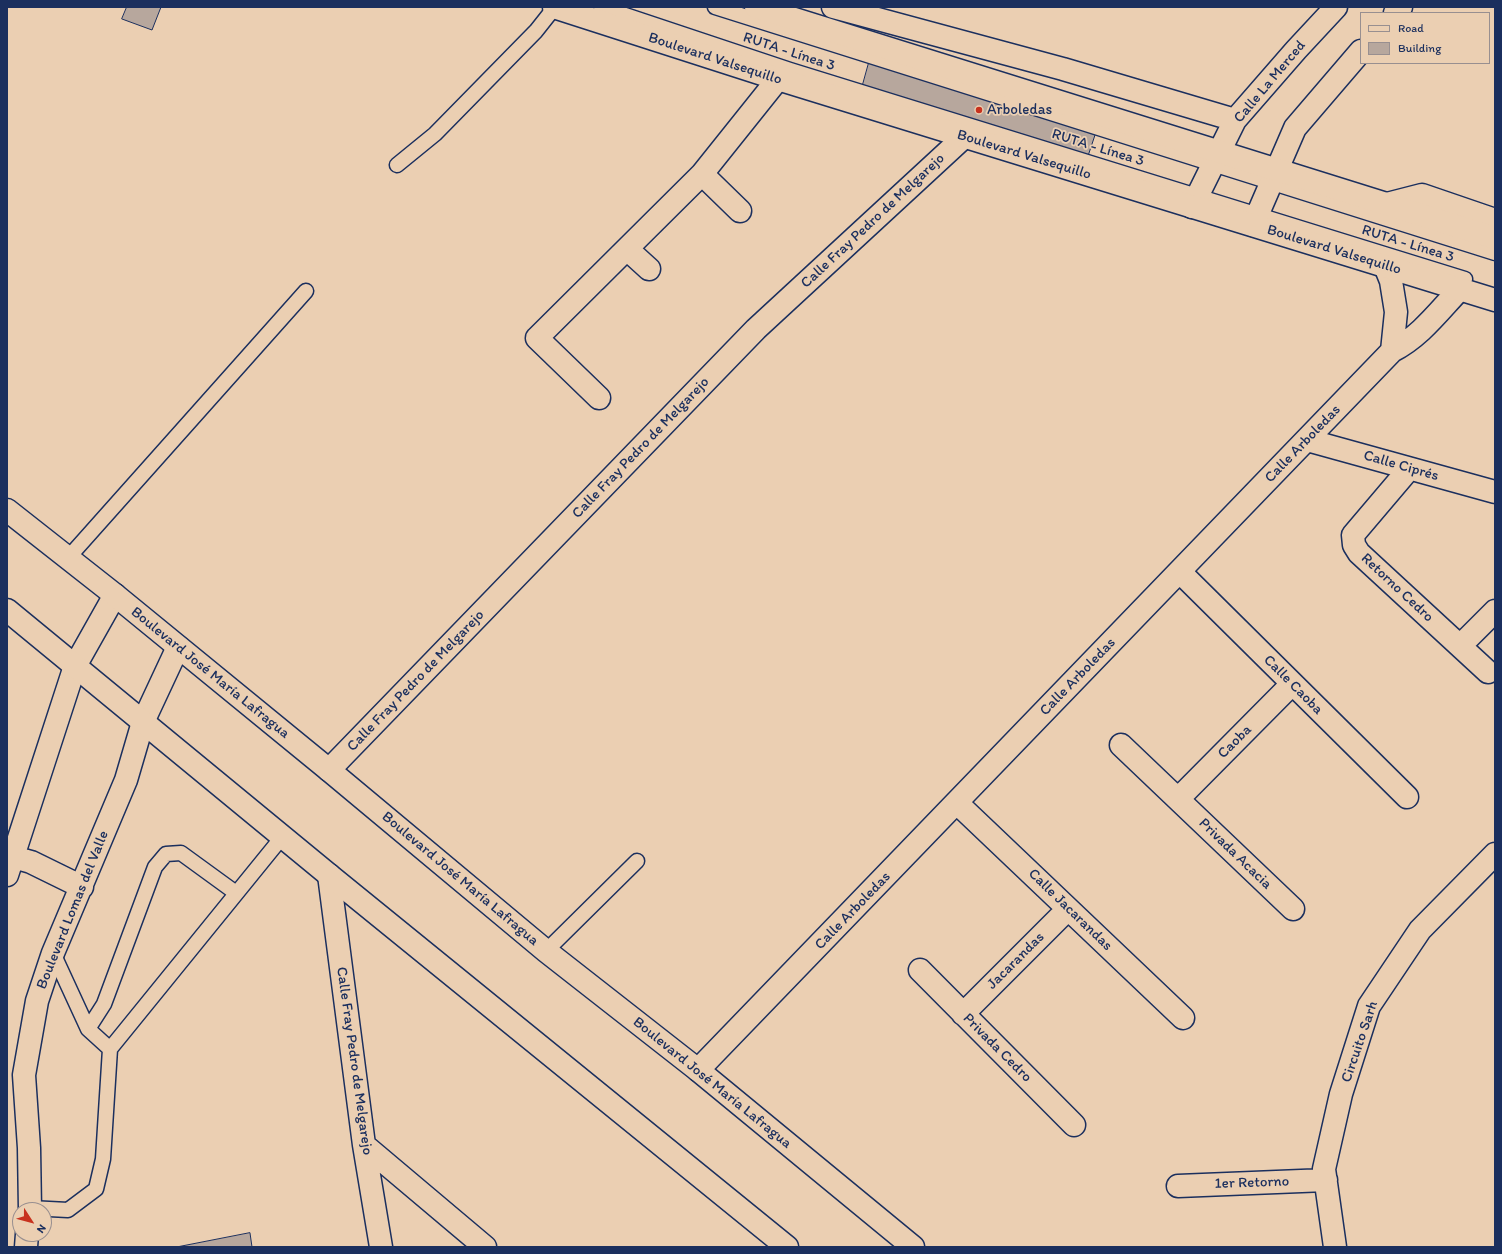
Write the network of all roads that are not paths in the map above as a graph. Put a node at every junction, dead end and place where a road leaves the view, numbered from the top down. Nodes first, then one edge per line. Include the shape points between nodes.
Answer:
1 (554, 7) edge
2 (601, 7) edge
3 (715, 7) edge
4 (756, 7) edge
5 (833, 7) edge
6 (1336, 7) edge
7 (1360, 52) edge
8 (778, 80) junction
9 (1235, 120) junction
10 (964, 136) junction
11 (1216, 158) junction
12 (397, 165) dead end
13 (702, 174) junction
14 (1274, 176) junction
15 (1195, 202) junction
16 (1387, 204) junction
17 (740, 211) dead end
18 (1255, 220) junction
19 (1495, 220) edge
20 (1495, 238) edge
21 (627, 248) junction
22 (1495, 253) edge
23 (1385, 266) junction
24 (649, 270) dead end
25 (1460, 289) junction
26 (1495, 289) edge
27 (306, 292) dead end
28 (1495, 300) edge
29 (1392, 351) junction
30 (599, 398) dead end
31 (1307, 440) junction
32 (1409, 469) junction
33 (1495, 492) edge
34 (7, 510) edge
35 (68, 558) junction
36 (1180, 572) junction
37 (116, 595) junction
38 (7, 610) edge
39 (1495, 611) edge
40 (1460, 646) junction
41 (178, 647) junction
42 (76, 666) junction
43 (1488, 672) dead end
44 (1292, 684) junction
45 (144, 722) junction
46 (1121, 745) dead end
47 (329, 770) junction
48 (1406, 797) dead end
49 (1178, 799) junction
50 (957, 803) junction
51 (283, 836) junction
52 (1495, 854) edge
53 (638, 861) dead end
54 (10, 866) edge
55 (329, 875) junction
56 (82, 887) junction
57 (236, 893) junction
58 (1068, 908) junction
59 (1293, 909) dead end
60 (546, 951) junction
61 (53, 953) junction
62 (920, 970) dead end
63 (963, 1014) junction
64 (1183, 1018) dead end
65 (88, 1030) junction
66 (110, 1049) junction
67 (698, 1070) junction
68 (1074, 1126) dead end
69 (364, 1145) junction
70 (1326, 1180) junction
71 (1178, 1186) dead end
72 (30, 1202) edge
73 (52, 1210) edge
74 (381, 1247) edge
75 (485, 1247) edge
76 (787, 1247) edge
77 (913, 1247) edge
78 (1335, 1247) edge

1 - 8 street, Boulevard Valsequillo
1 - 12 lane via 536,31 435,134
2 - 15 lane, RUTA - Línea 3
3 - 11 lane
4 - 11 street
5 - 9 street
6 - 9 street, Calle La Merced
7 - 14 street via 1295,128
8 - 10 street, Boulevard Valsequillo
8 - 13 street
9 - 11 street, Calle La Merced
10 - 15 street, Boulevard Valsequillo
10 - 47 street, Calle Fray Pedro de Melgarejo via 756,329
11 - 14 street
11 - 15 street, Calle La Merced
13 - 17 street
13 - 21 street
14 - 16 street
14 - 18 street
14 - 22 lane
15 - 18 street, Boulevard Valsequillo
16 - 19 street via 1422,195
16 - 20 street
18 - 23 street, Boulevard Valsequillo
18 - 26 lane, RUTA - Línea 3
21 - 24 street
21 - 30 street via 537,338
23 - 25 street, Boulevard Valsequillo
23 - 29 street via 1396,312
25 - 28 street, Boulevard Valsequillo
25 - 29 street, Calle Arboledas via 1415,337
27 - 35 lane
29 - 31 street, Calle Arboledas
31 - 32 street, Calle Ciprés
31 - 36 street, Calle Arboledas
32 - 33 street, Calle Ciprés
32 - 40 street, Retorno Cedro via 1353,535 1354,545 1359,553
34 - 35 street, Boulevard José María Lafragua
35 - 37 street, Boulevard José María Lafragua
36 - 44 street, Calle Caoba
36 - 50 street, Calle Arboledas
37 - 41 street, Boulevard José María Lafragua
37 - 42 street
38 - 42 street
39 - 40 street
40 - 43 street, Retorno Cedro
41 - 45 street, Boulevard Lomas del Valle
41 - 47 street, Boulevard José María Lafragua
42 - 45 street
42 - 54 street
44 - 48 street, Calle Caoba
44 - 49 street, Caoba
45 - 51 street
45 - 56 street, Boulevard Lomas del Valle via 126,780
46 - 49 street
47 - 60 street, Boulevard José María Lafragua
49 - 59 street, Privada Acacia
50 - 58 street, Calle Jacarandas
50 - 67 street, Calle Arboledas
51 - 55 street
51 - 57 lane
52 - 70 street, Circuito Sarh via 1420,930 1369,1006 1341,1094 1324,1169
53 - 60 lane
54 - 56 street via 31,862
55 - 69 street, Calle Fray Pedro de Melgarejo
55 - 76 street
56 - 61 street, Boulevard Lomas del Valle
57 - 65 lane via 181,853 166,854 155,867 104,1004
57 - 66 lane
58 - 63 street, Jacarandas
58 - 64 street, Calle Jacarandas
60 - 67 street, Boulevard José María Lafragua
61 - 65 lane
61 - 72 street, Boulevard Lomas del Valle via 37,1001 24,1075
62 - 63 street, Privada Cedro
63 - 68 street, Privada Cedro
65 - 66 lane
66 - 73 lane via 103,1159 96,1189 68,1210
67 - 77 street, Boulevard José María Lafragua
69 - 74 street, Calle Fray Pedro de Melgarejo
69 - 75 street
70 - 71 street, 1er Retorno
70 - 78 street, Circuito Sarh

